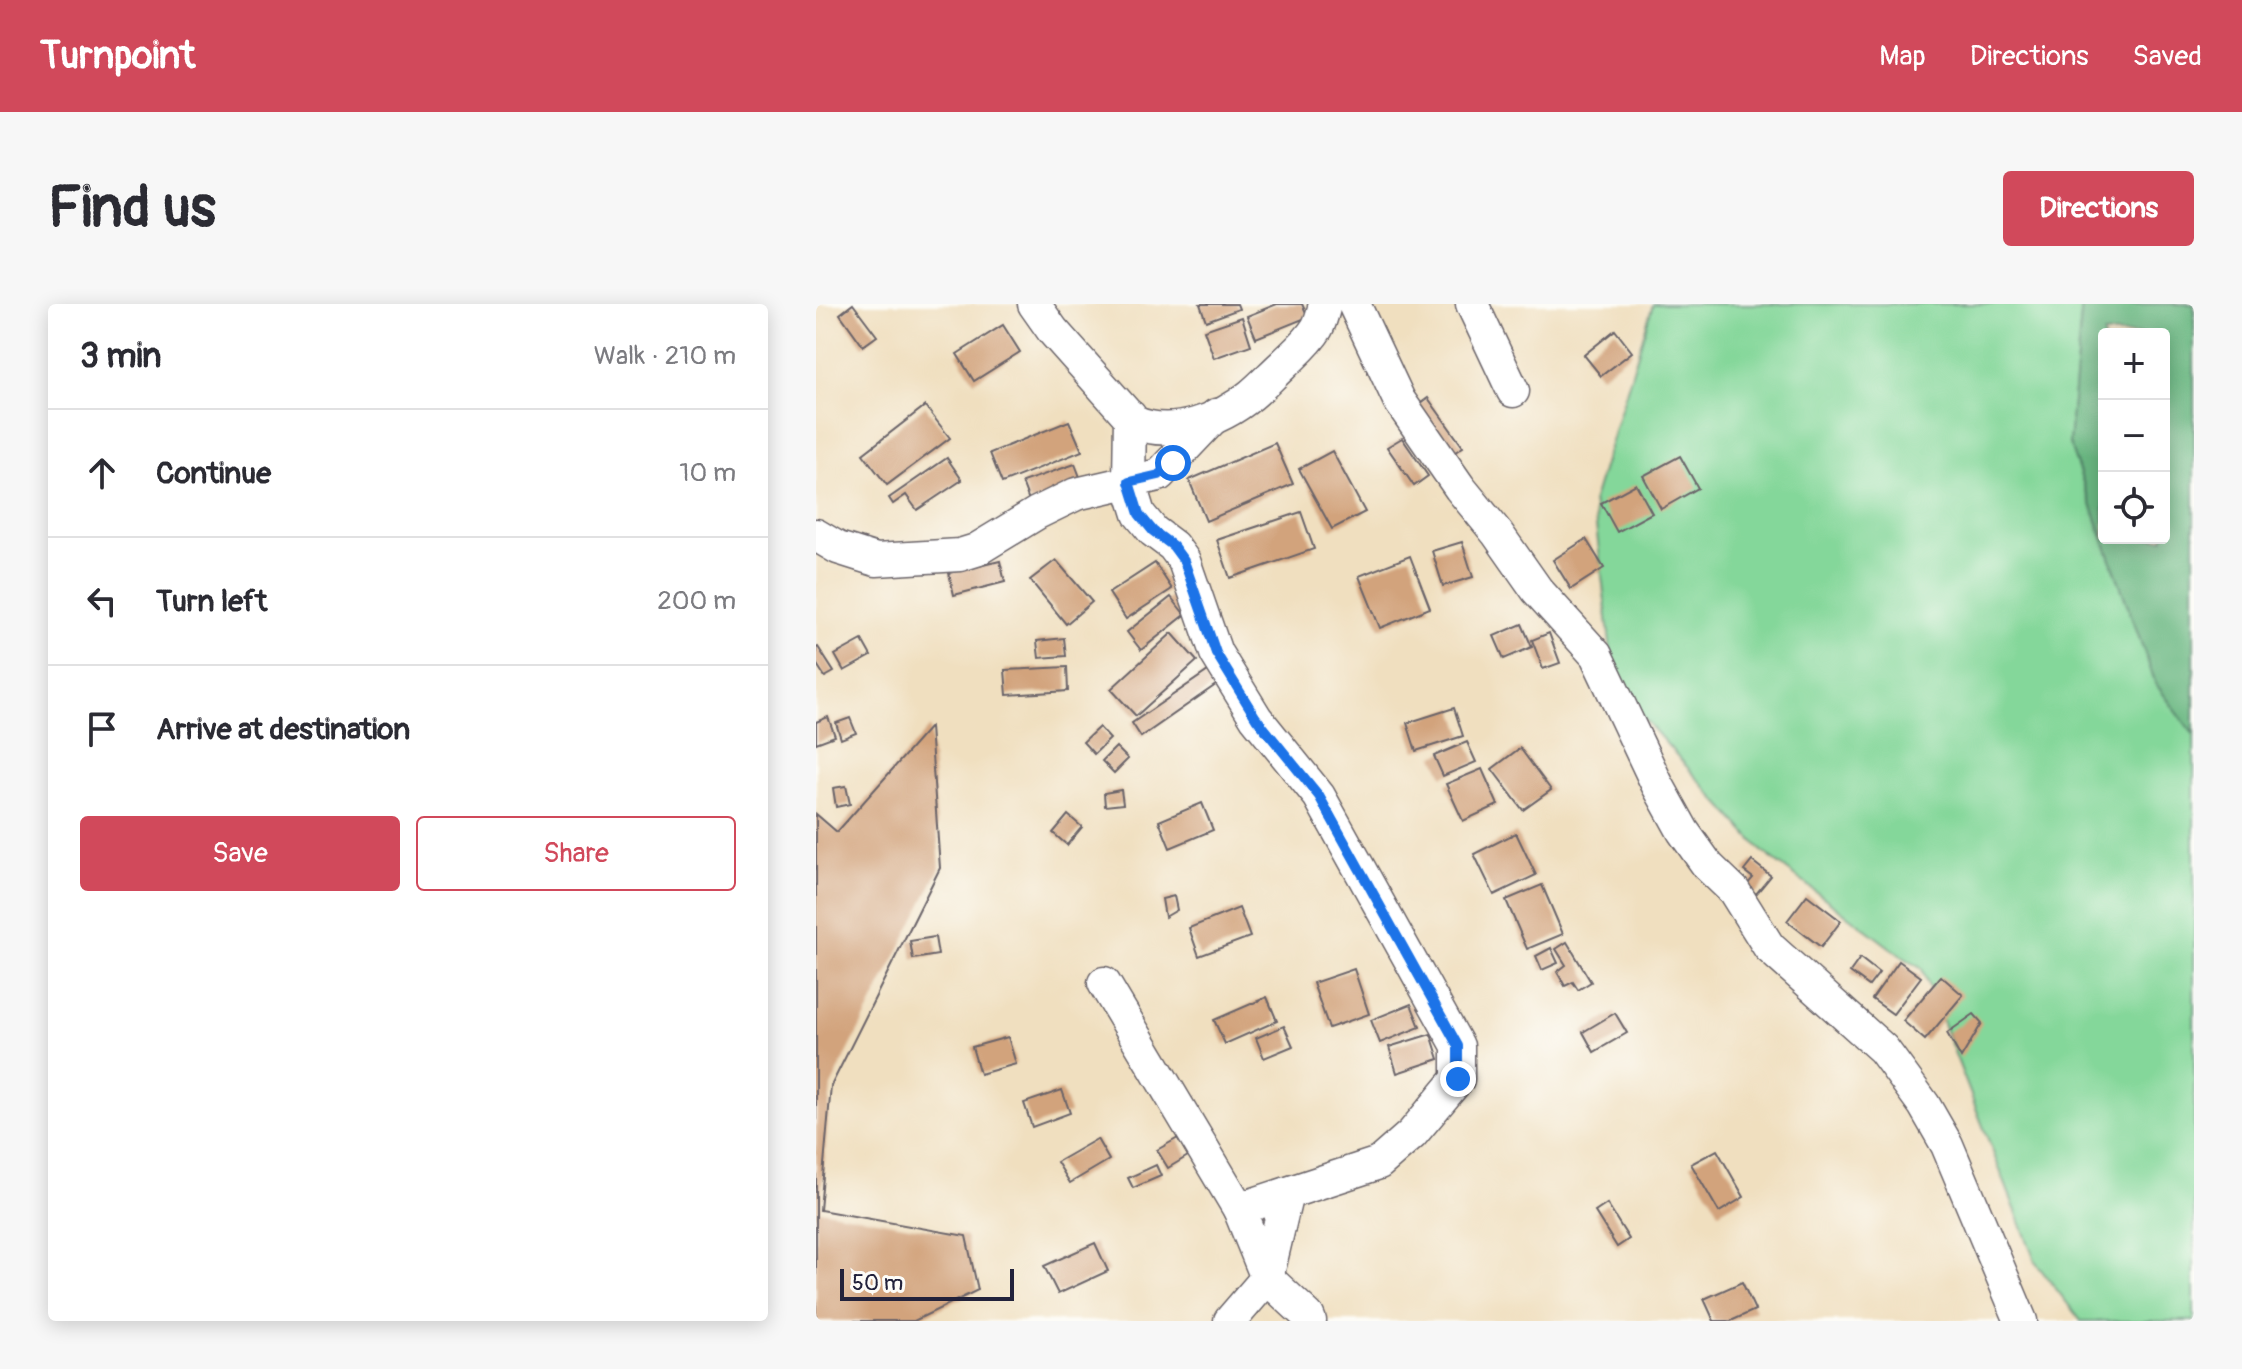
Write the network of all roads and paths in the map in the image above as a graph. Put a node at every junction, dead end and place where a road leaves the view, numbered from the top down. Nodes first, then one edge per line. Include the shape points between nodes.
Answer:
1 (1034, 304) edge
2 (1325, 304) edge
3 (1354, 304) edge
4 (1472, 304) edge
5 (1513, 391) dead end
6 (1216, 415) junction
7 (1130, 416) junction
8 (1129, 482) junction
9 (816, 535) edge
10 (1104, 983) dead end
11 (1287, 1193) junction
12 (1239, 1209) junction
13 (1267, 1278) junction
14 (1230, 1321) edge
15 (1310, 1321) edge
16 (2021, 1321) edge

1 - 7 street
2 - 6 street via 1306,343 1250,397
3 - 16 street via 1399,400 1451,476 1537,590 1596,655 1683,831 1734,891 1769,947 1883,1049 1924,1105 1947,1145
4 - 5 street
6 - 7 street via 1188,427 1162,429 1148,428
6 - 8 street via 1159,475
7 - 8 street
8 - 9 street via 1076,494 960,555 876,560
8 - 11 street via 1139,514 1184,561 1216,653 1256,718 1319,796 1458,1046 1458,1079 1412,1134 1379,1163
10 - 12 street
11 - 12 street
11 - 13 street
12 - 13 street
13 - 14 street
13 - 15 street

